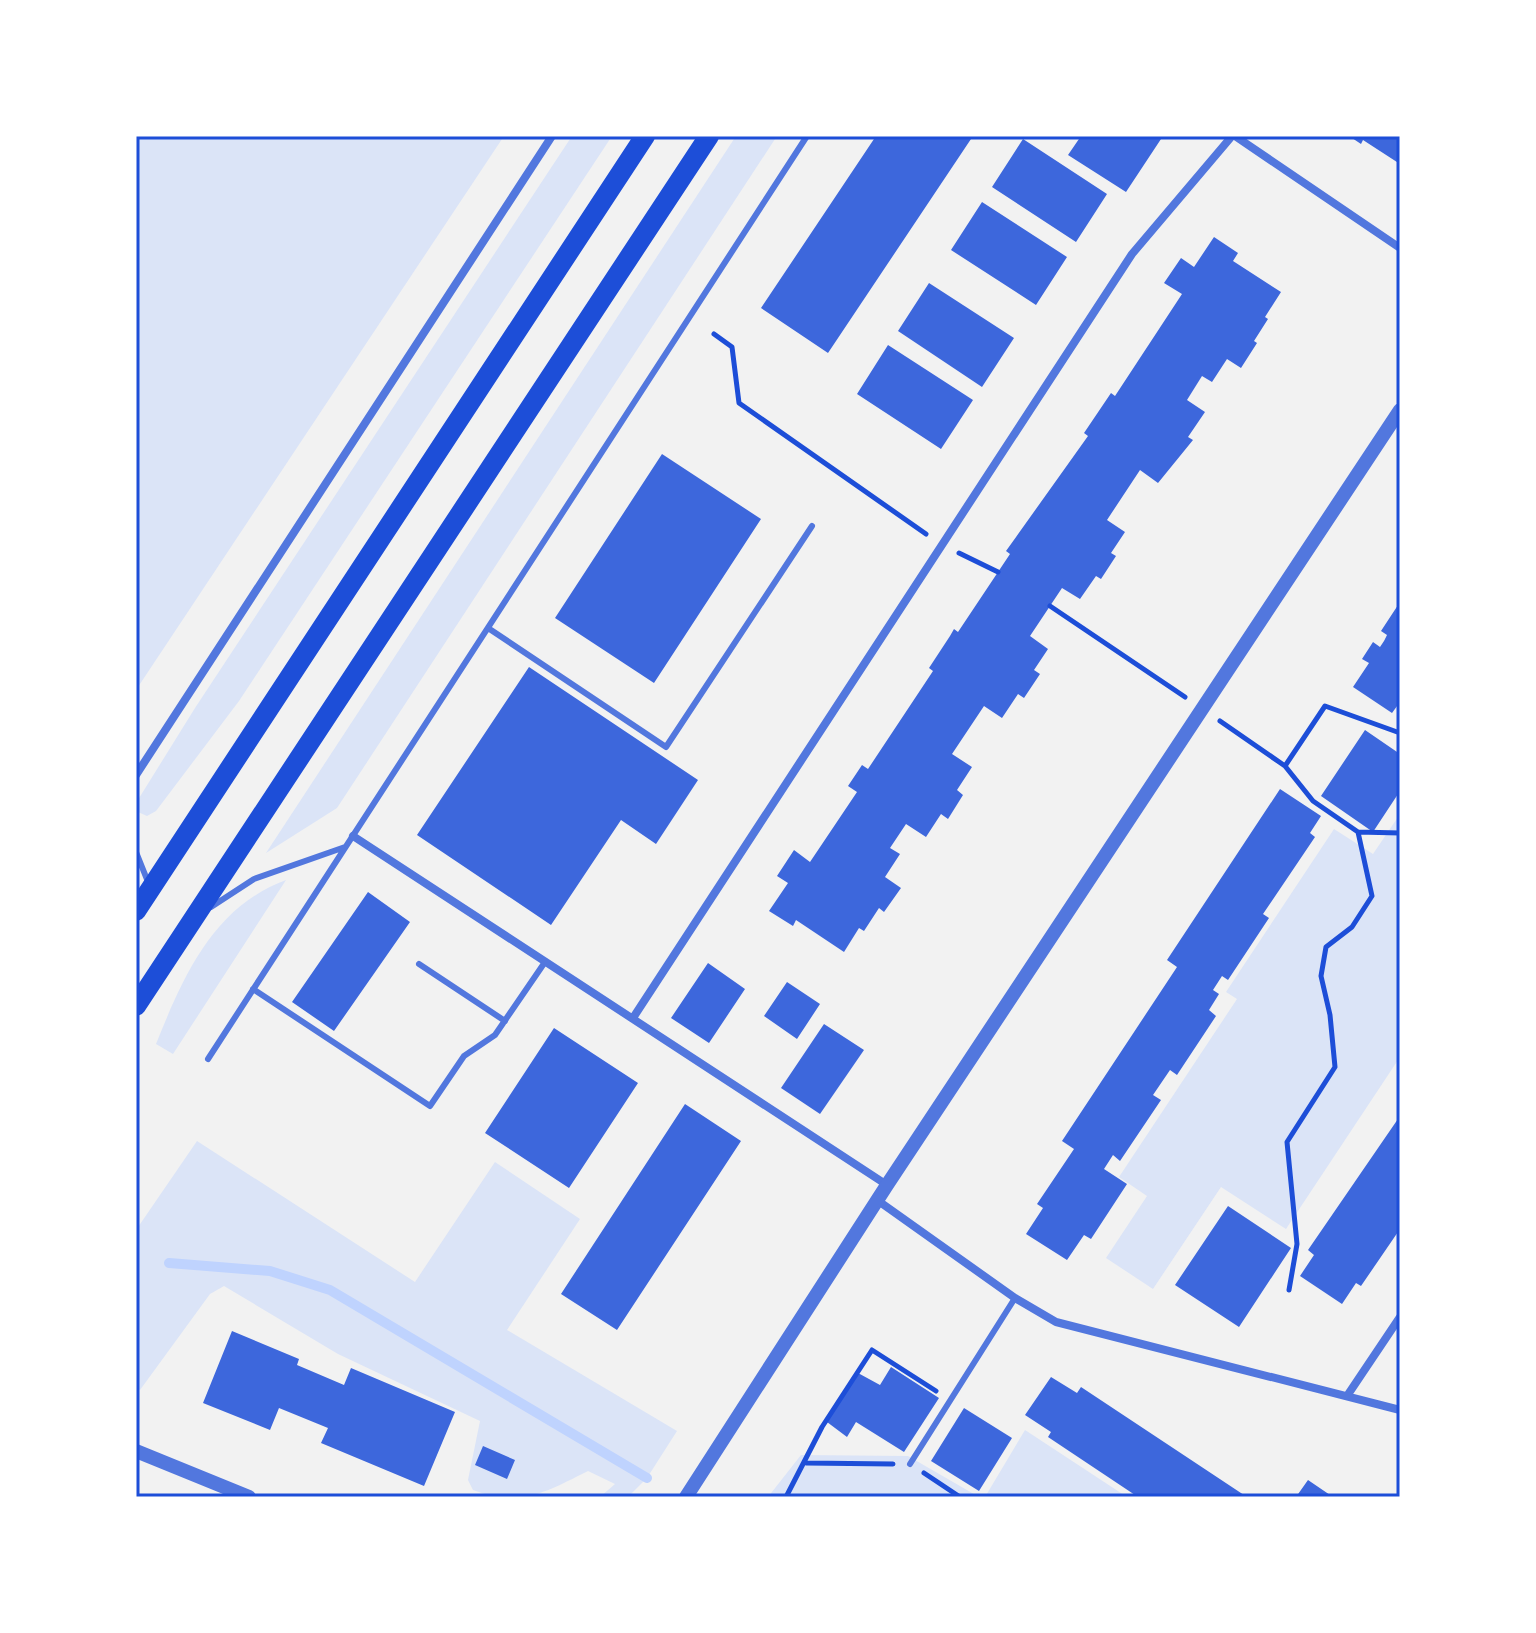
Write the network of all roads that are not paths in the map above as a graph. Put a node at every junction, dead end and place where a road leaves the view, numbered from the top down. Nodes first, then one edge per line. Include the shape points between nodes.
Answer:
1 (552, 136) edge
2 (645, 136) edge
3 (709, 136) edge
4 (807, 136) edge
5 (1234, 136) edge
6 (1400, 248) edge
7 (1400, 410) edge
8 (812, 526) dead end
9 (488, 628) junction
10 (136, 775) edge
11 (353, 836) junction
12 (345, 847) junction
13 (136, 852) edge
14 (150, 889) junction
15 (136, 911) edge
16 (192, 922) junction
17 (545, 962) junction
18 (419, 964) dead end
19 (253, 989) junction
20 (136, 1006) edge
21 (633, 1018) junction
22 (505, 1021) junction
23 (208, 1059) dead end
24 (887, 1185) junction
25 (877, 1200) junction
26 (1015, 1298) junction
27 (1400, 1317) edge
28 (1347, 1396) junction
29 (1400, 1410) edge
30 (136, 1451) edge
31 (910, 1464) road end
32 (249, 1497) edge
33 (686, 1497) edge

1 - 10 street
2 - 14 main road
3 - 16 main road
4 - 9 lane
5 - 6 street
5 - 21 street via 1132,254
7 - 24 street
8 - 9 lane via 666,747
9 - 11 lane
11 - 12 lane
11 - 17 street
12 - 16 lane via 254,879
12 - 19 lane
13 - 14 lane
14 - 15 main road
16 - 20 main road
17 - 21 street
17 - 22 lane
18 - 22 lane
19 - 22 lane via 430,1106 464,1056 495,1035
19 - 23 lane
21 - 24 street
24 - 25 street
25 - 26 street
25 - 33 street
26 - 28 street via 1056,1322
26 - 31 lane
27 - 28 street
28 - 29 street
30 - 32 street

